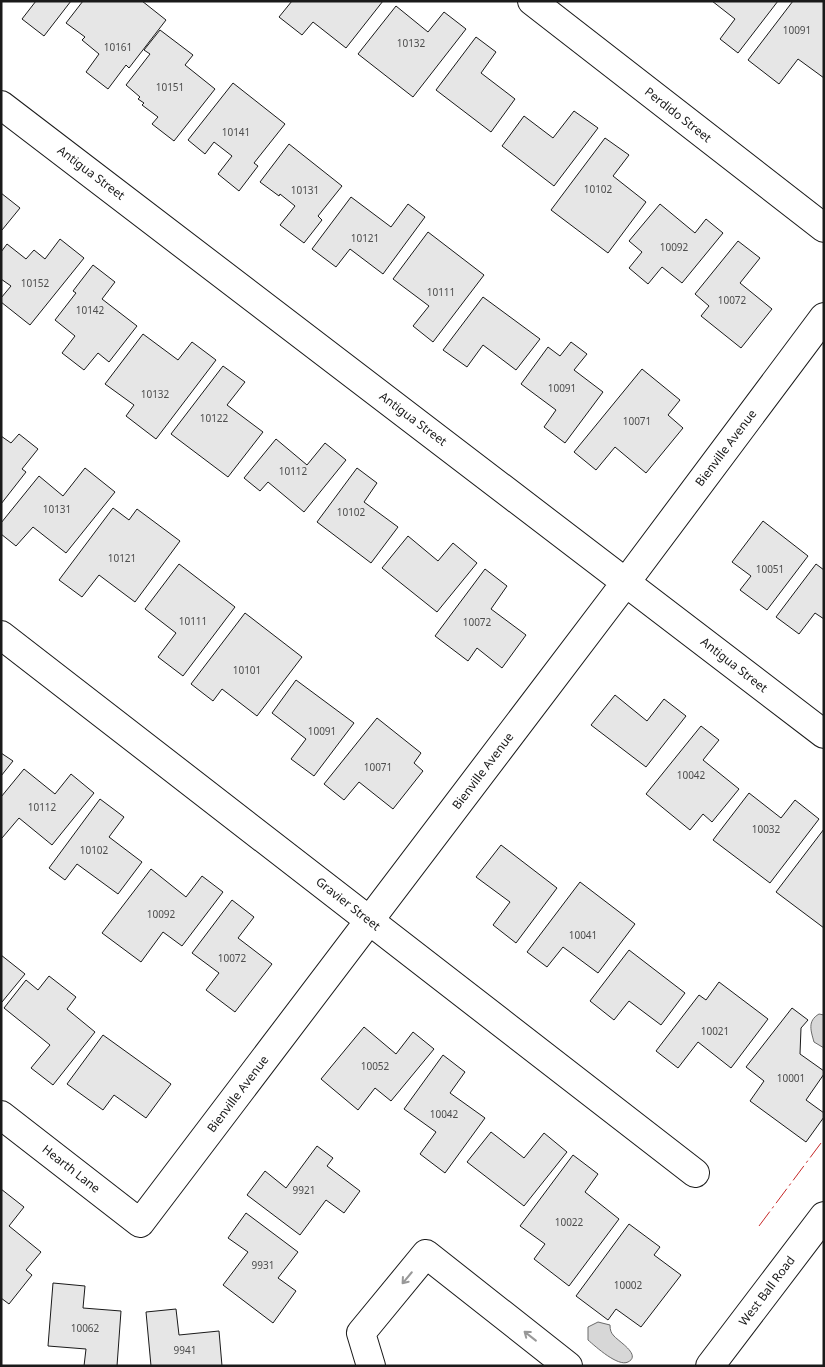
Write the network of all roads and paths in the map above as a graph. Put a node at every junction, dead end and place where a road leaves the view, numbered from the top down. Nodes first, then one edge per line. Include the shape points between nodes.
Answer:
1 (532, 1) edge
2 (1, 105) edge
3 (824, 228) edge
4 (824, 317) edge
5 (626, 582) junction
6 (1, 635) edge
7 (824, 734) edge
8 (370, 920) junction
9 (1, 1114) edge
10 (695, 1173) dead end
11 (824, 1216) edge
12 (140, 1223) joint
13 (372, 1366) edge
14 (568, 1366) edge
15 (710, 1366) edge

1 - 3 street, Perdido Street
2 - 5 street, Antigua Street
4 - 5 street, Bienville Avenue
5 - 7 street, Antigua Street
5 - 8 street, Bienville Avenue
6 - 8 street, Gravier Street
8 - 10 street, Gravier Street
8 - 12 street, Bienville Avenue
9 - 12 street, Hearth Lane
11 - 15 street, West Ball Road
14 -> 13 street via 426,1254 361,1333

